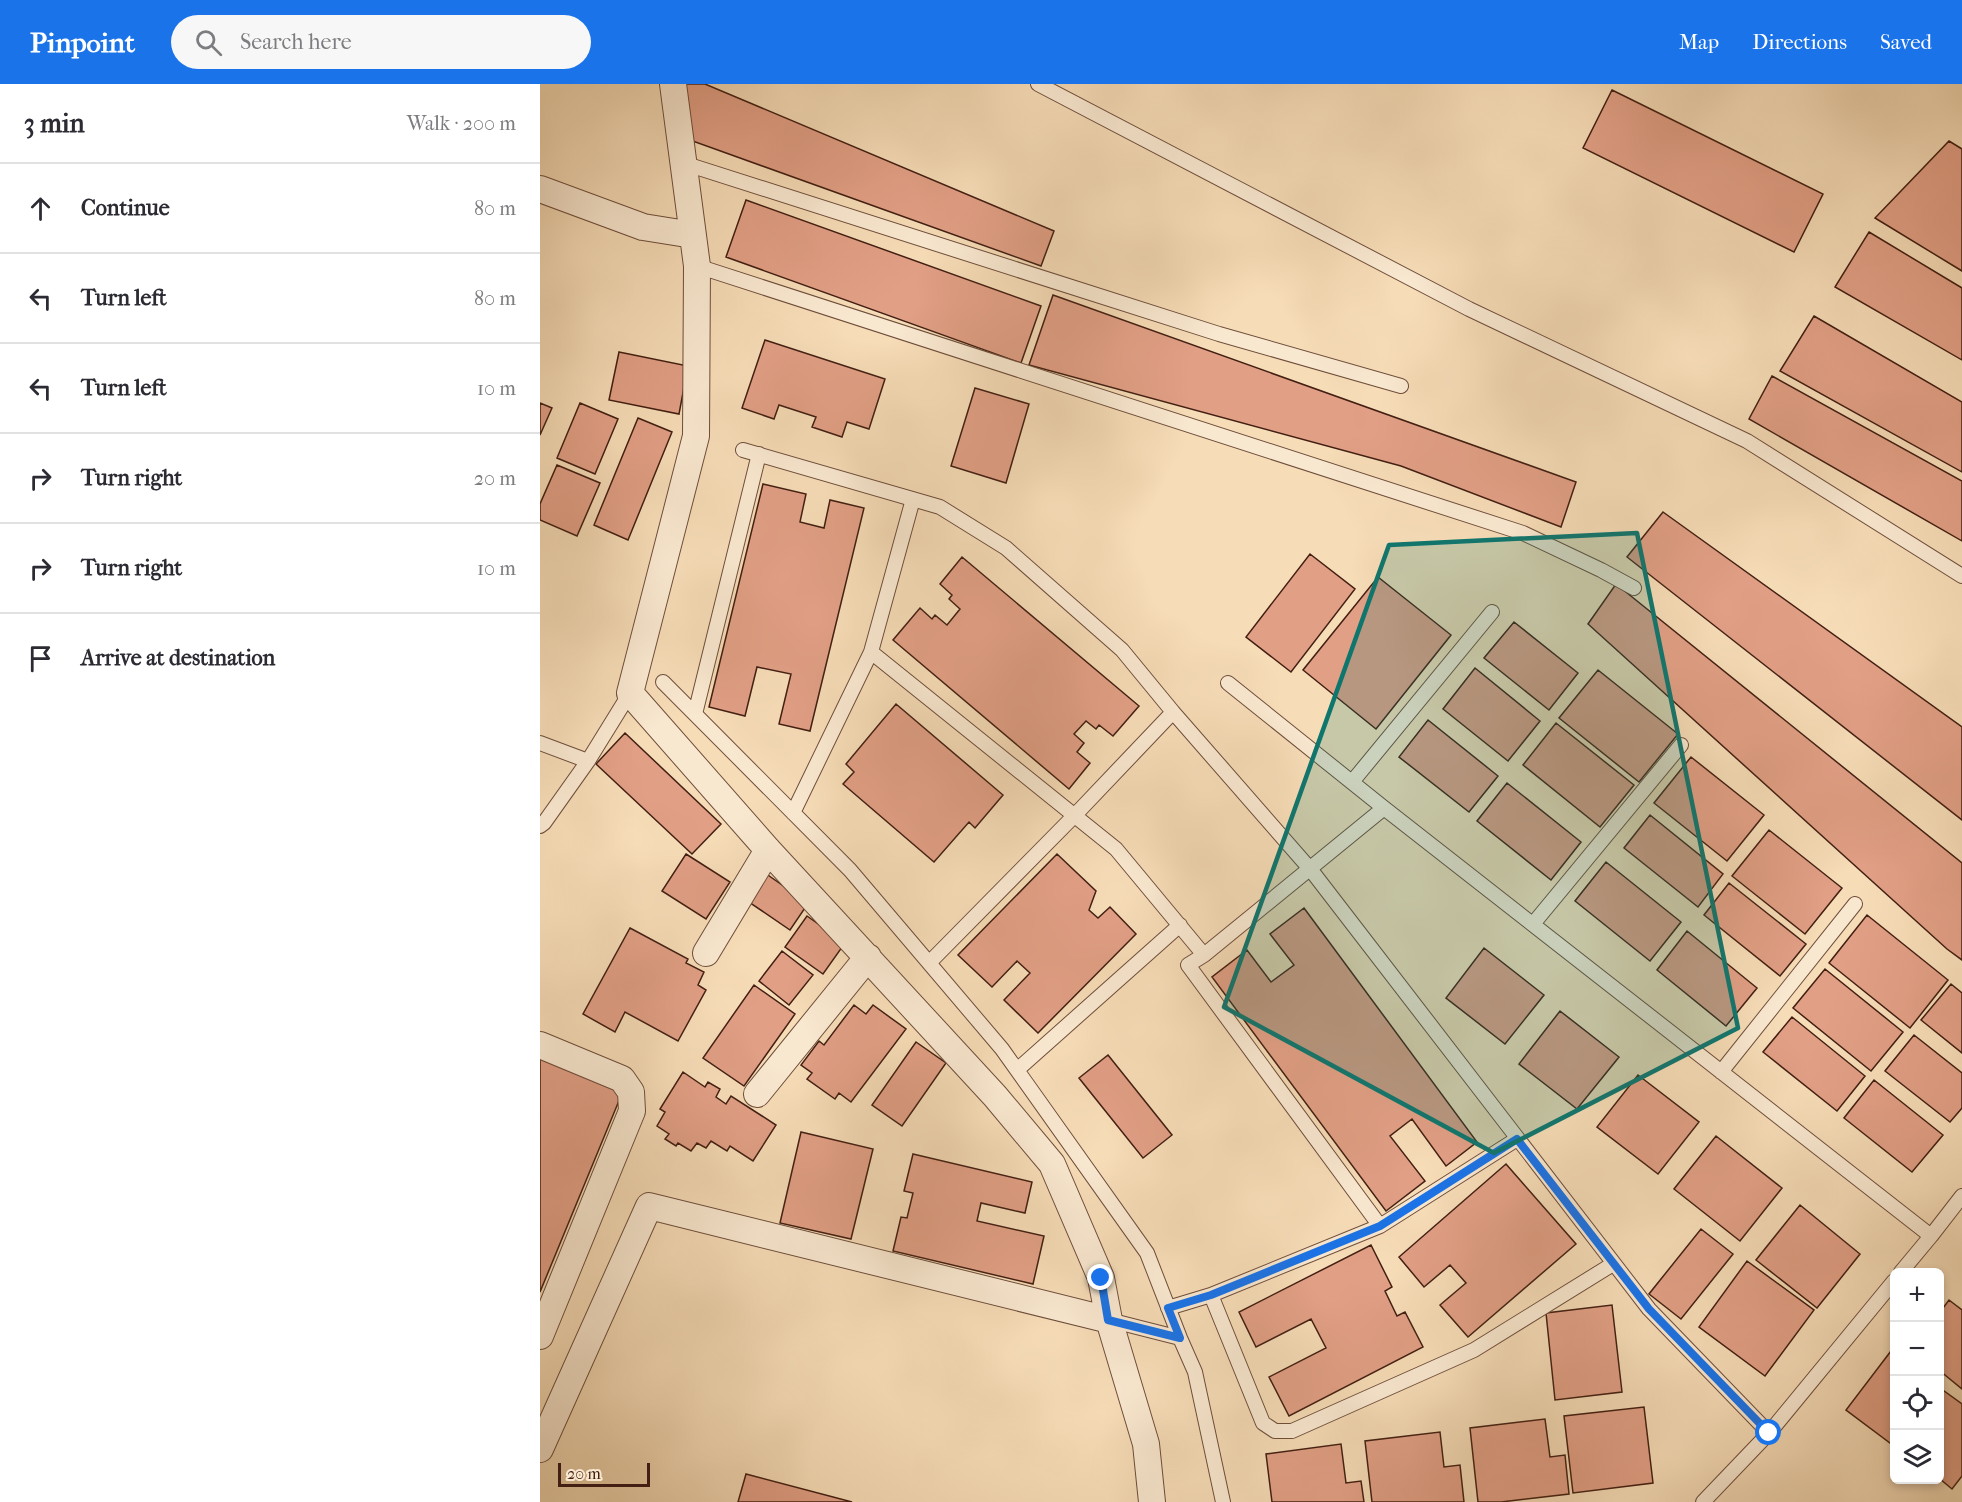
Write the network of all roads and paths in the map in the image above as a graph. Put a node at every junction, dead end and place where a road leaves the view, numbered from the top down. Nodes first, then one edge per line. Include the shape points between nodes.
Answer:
1 (673, 84) edge
2 (1038, 84) edge
3 (683, 163) junction
4 (540, 189) edge
5 (693, 235) junction
6 (697, 266) junction
7 (1401, 386) dead end
8 (743, 450) dead end
9 (759, 454) junction
10 (913, 499) junction
11 (1962, 576) edge
12 (1634, 588) dead end
13 (1492, 612) dead end
14 (871, 652) junction
15 (663, 682) dead end
16 (1228, 682) dead end
17 (630, 693) junction
18 (1173, 712) junction
19 (695, 714) junction
20 (540, 743) edge
21 (1681, 746) dead end
22 (588, 761) junction
23 (1352, 782) junction
24 (1384, 808) junction
25 (793, 813) junction
26 (1075, 815) junction
27 (540, 826) edge
28 (768, 850) junction
29 (1311, 870) junction
30 (1855, 904) dead end
31 (1533, 924) junction
32 (1180, 925) junction
33 (706, 952) dead end
34 (1204, 955) junction
35 (868, 957) junction
36 (929, 963) junction
37 (540, 1045) edge
38 (1017, 1070) junction
39 (1721, 1072) junction
40 (757, 1094) dead end
41 (1517, 1139) junction
42 (1962, 1196) edge
43 (1380, 1226) junction
44 (1931, 1236) junction
45 (1614, 1264) junction
46 (1904, 1268) edge
47 (1890, 1286) edge
48 (1211, 1295) junction
49 (1168, 1308) junction
50 (1108, 1320) junction
51 (540, 1336) edge
52 (1180, 1338) junction
53 (1769, 1433) junction
54 (540, 1449) edge
55 (1152, 1502) edge
56 (1223, 1502) edge
57 (1703, 1502) edge

1 - 3 street
2 - 11 lane via 1469,309 1747,441
3 - 5 street
3 - 7 lane via 1220,334
4 - 5 street via 644,227
5 - 6 street
6 - 12 lane via 1523,533
6 - 17 street via 696,436
8 - 9 lane
9 - 10 lane
9 - 19 lane
10 - 14 lane
10 - 18 lane via 940,507 1006,548 1122,650
13 - 23 lane
14 - 25 lane
14 - 26 lane
15 - 19 lane
16 - 23 lane
17 - 22 lane
17 - 28 street
18 - 26 lane
18 - 29 lane
19 - 25 lane
20 - 22 lane
21 - 31 lane
22 - 27 lane
23 - 24 lane
24 - 29 lane
24 - 31 lane
25 - 36 lane via 850,870
26 - 32 lane via 1116,849
26 - 36 lane
28 - 33 street
28 - 35 street
29 - 34 lane
29 - 41 lane
30 - 39 lane
31 - 39 lane
32 - 34 lane
32 - 38 lane
34 - 43 lane via 1188,965
35 - 40 street
35 - 50 street via 1052,1164 1101,1278
36 - 38 lane
37 - 51 street via 622,1079 631,1092 632,1111
38 - 49 lane via 1148,1253
39 - 44 lane
41 - 43 lane
41 - 45 lane
42 - 44 lane
43 - 48 lane
44 - 46 lane
45 - 48 lane via 1474,1350 1292,1431 1275,1431 1263,1423
45 - 53 lane via 1649,1309
47 - 53 lane
48 - 49 lane
49 - 52 lane
50 - 52 lane
50 - 54 street via 649,1206
50 - 55 street via 1146,1444
52 - 56 lane via 1195,1372
53 - 57 lane

